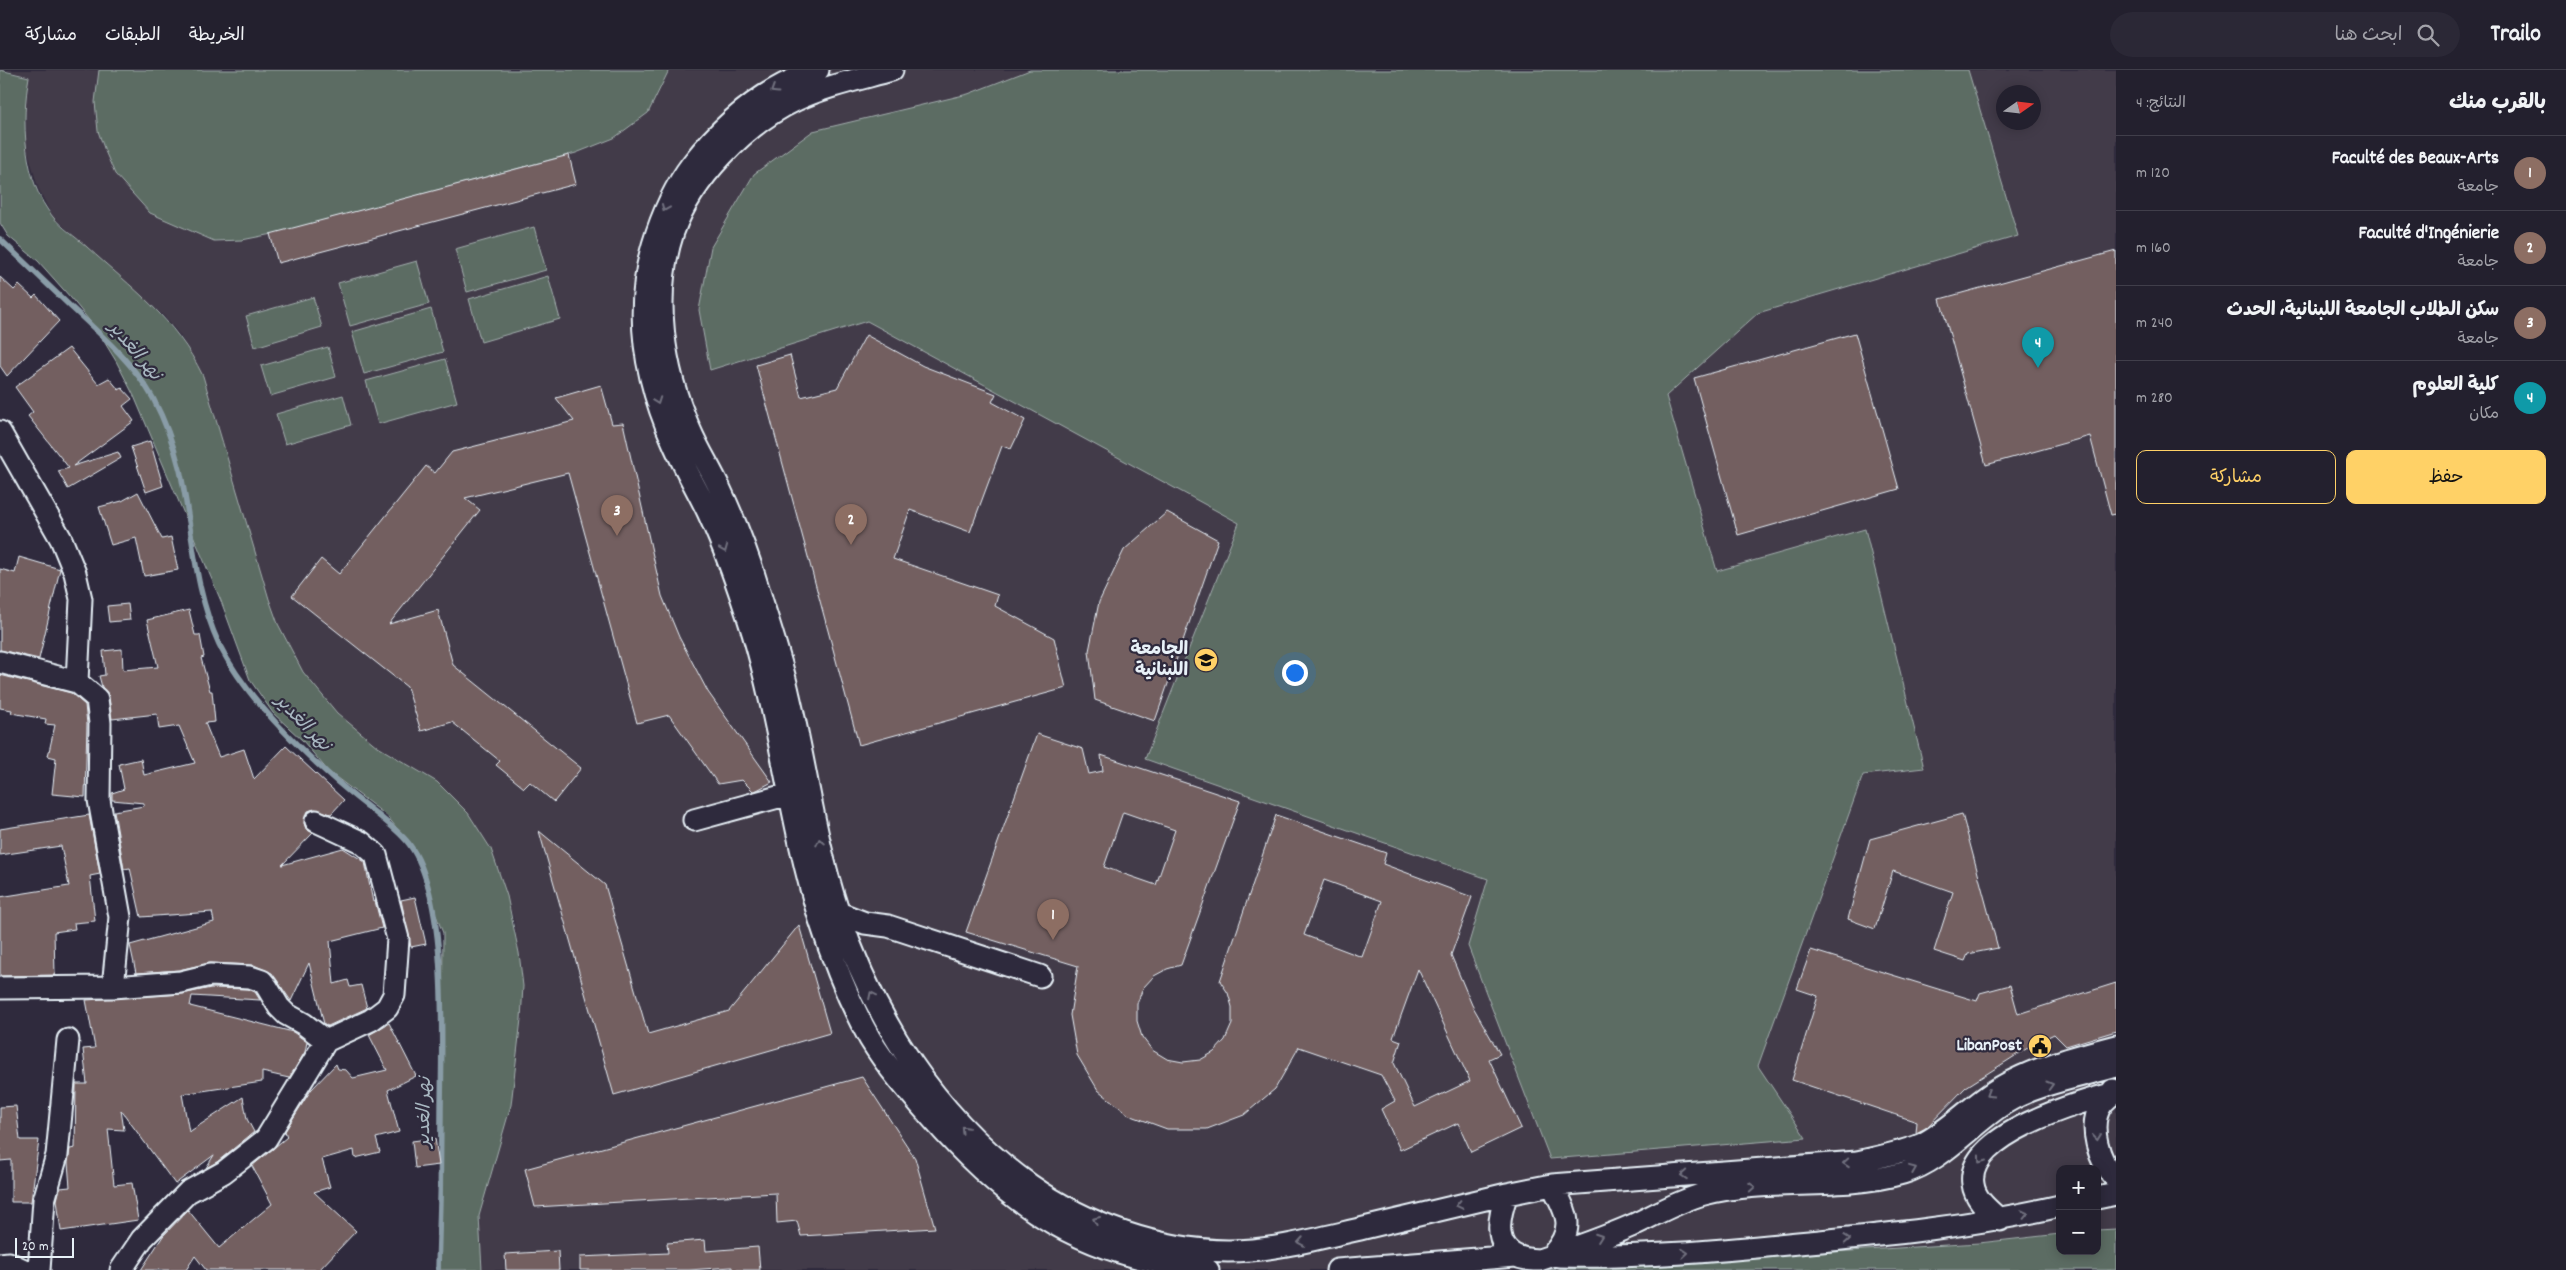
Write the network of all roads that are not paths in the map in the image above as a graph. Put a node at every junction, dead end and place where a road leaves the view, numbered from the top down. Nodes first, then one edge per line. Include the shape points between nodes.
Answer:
1 (818, 70) edge
2 (892, 70) edge
3 (657, 359) junction
4 (0, 432) edge
5 (683, 440) junction
6 (0, 662) edge
7 (77, 682) junction
8 (789, 794) junction
9 (694, 820) dead end
10 (316, 821) dead end
11 (829, 916) junction
12 (1040, 976) dead end
13 (113, 987) junction
14 (0, 988) edge
15 (68, 1040) dead end
16 (326, 1042) junction
17 (2116, 1046) edge
18 (2064, 1061) junction
19 (2093, 1073) junction
20 (2115, 1084) edge
21 (2116, 1179) edge
22 (1552, 1185) junction
23 (1507, 1194) junction
24 (2116, 1194) edge
25 (2101, 1197) edge
26 (2056, 1207) edge
27 (2000, 1220) junction
28 (1551, 1255) junction
29 (1516, 1256) junction
30 (0, 1264) edge
31 (24, 1270) edge
32 (38, 1270) edge
33 (121, 1270) edge
34 (1208, 1270) edge
35 (1336, 1270) edge

1 -> 3 street via 799,76 740,112 710,141 668,201 645,272 642,303
2 - 3 street via 800,98 752,127 723,154 702,180 675,226 664,270
3 - 5 street via 654,395
4 - 7 street via 62,539 75,573 81,599
5 -> 8 street via 734,576 771,701
11 -> 5 street via 819,836 789,694 755,575 724,497
6 - 7 street
7 - 13 street via 97,699 100,723 100,800 120,917
8 - 9 street
8 - 11 street
10 - 16 street via 361,842 376,855 398,939 394,995 387,1008 371,1020
11 - 12 street via 888,926
23 -> 11 street via 1322,1238 1261,1249 1227,1251 1141,1239 1044,1194 1002,1165 975,1141 947,1111 891,1033
11 - 34 street via 846,988 871,1040 899,1080 956,1146 998,1186 1062,1229 1106,1248 1143,1260
13 - 14 street
13 - 16 street via 180,982 210,975 250,977 262,981 286,1014
15 - 32 street via 57,1156 44,1200
16 - 33 street via 266,1139 224,1172 188,1192 142,1239
17 - 18 street
18 - 19 street
18 -> 22 street via 2002,1086 1920,1144 1883,1156 1857,1162
19 - 20 street
28 -> 19 street via 1704,1194 1743,1187 1864,1180 1903,1173 1937,1157 2005,1104 2029,1091
20 -> 21 street via 2102,1104 2096,1128 2101,1158
20 -> 27 street via 2043,1115 2008,1135 1986,1153 1973,1175 1973,1185 1982,1204
22 - 23 street
22 - 28 street via 1564,1206 1568,1224 1564,1241
23 - 29 street via 1499,1216 1498,1231 1505,1246
24 - 25 street
27 -> 26 street
28 -> 27 street via 1618,1258 1665,1255 1882,1236
28 - 29 street via 1527,1260
29 - 35 street
30 - 31 street via 9,1263

